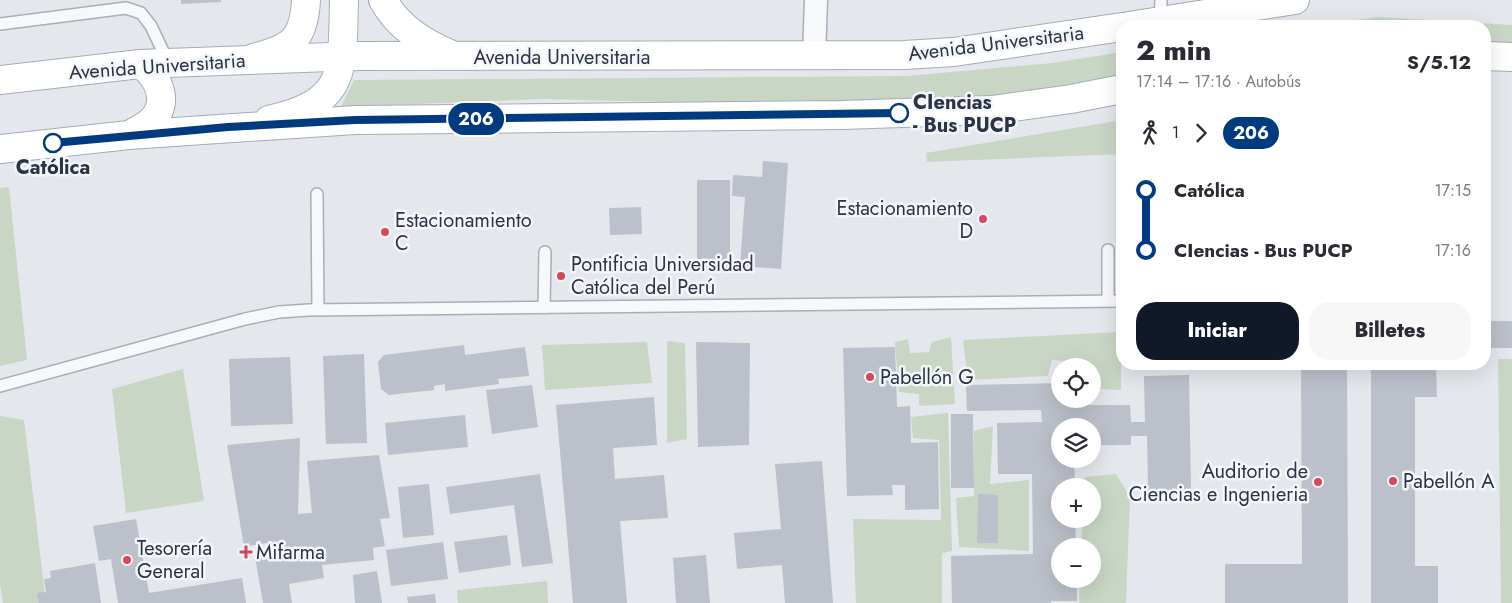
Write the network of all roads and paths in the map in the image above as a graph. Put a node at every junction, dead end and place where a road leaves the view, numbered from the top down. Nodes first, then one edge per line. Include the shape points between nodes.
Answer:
1 (306, 0) edge
2 (344, 0) edge
3 (382, 0) edge
4 (816, 0) edge
5 (1295, 0) edge
6 (1160, 11) edge
7 (1141, 20) edge
8 (0, 24) edge
9 (1116, 28) edge
10 (814, 56) junction
11 (1491, 56) edge
12 (341, 57) junction
13 (458, 57) junction
14 (1512, 57) edge
15 (240, 60) junction
16 (140, 64) junction
17 (169, 64) junction
18 (0, 80) edge
19 (1116, 90) edge
20 (248, 125) junction
21 (129, 134) junction
22 (0, 149) edge
23 (316, 194) dead end
24 (1108, 250) dead end
25 (545, 252) dead end
26 (1108, 300) junction
27 (1116, 301) edge
28 (544, 308) junction
29 (318, 310) junction
30 (0, 386) edge

1 - 15 main road via 304,23 297,38 277,51
2 - 12 main road
3 - 13 main road via 406,29 419,39
4 - 10 street
5 - 6 main road
6 - 7 main road
8 - 17 lane via 126,8 141,13
9 - 10 main road, Avenida Universitaria via 954,52
10 - 13 main road, Avenida Universitaria
11 - 14 main road
12 - 13 main road, Avenida Universitaria
12 - 15 main road, Avenida Universitaria
12 - 20 main road via 335,84 319,102 284,117
15 - 17 main road, Avenida Universitaria
16 - 17 main road, Avenida Universitaria
16 - 18 main road, Avenida Universitaria
16 - 21 main road via 156,79 161,100 153,120
19 - 20 main road via 992,110 842,115 362,120
20 - 21 main road
21 - 22 main road
23 - 29 lane
24 - 26 lane
25 - 28 lane
26 - 27 lane
26 - 28 lane
28 - 29 lane
29 - 30 lane via 279,312 245,319

